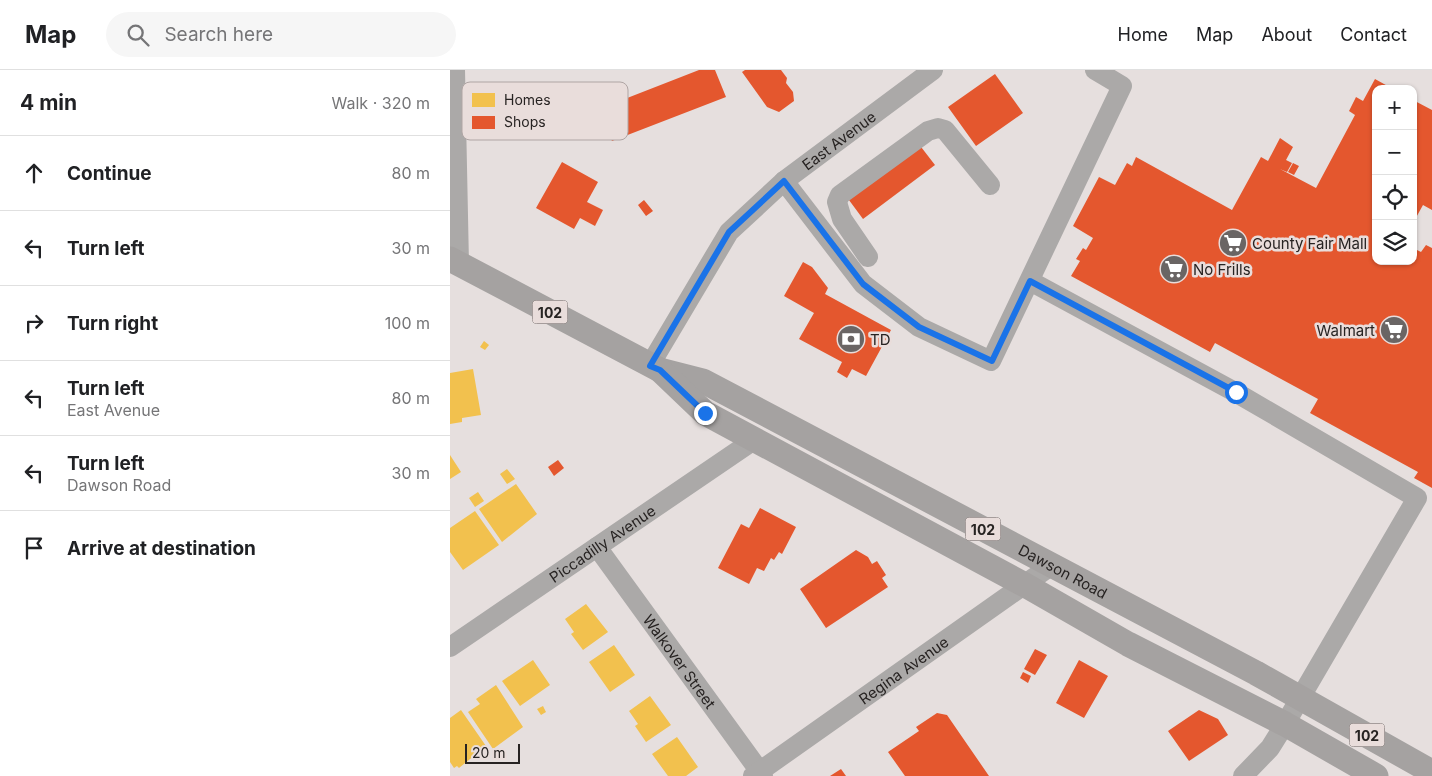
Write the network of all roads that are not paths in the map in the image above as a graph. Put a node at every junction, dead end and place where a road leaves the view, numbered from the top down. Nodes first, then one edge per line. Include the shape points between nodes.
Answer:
1 (455, 70) edge
2 (933, 70) edge
3 (1095, 70) edge
4 (784, 181) junction
5 (990, 185) dead end
6 (868, 257) dead end
7 (454, 261) edge
8 (1030, 281) junction
9 (655, 368) junction
10 (754, 440) junction
11 (1425, 502) edge
12 (597, 547) junction
13 (1052, 566) junction
14 (1025, 585) junction
15 (450, 647) edge
16 (1301, 698) junction
17 (1285, 724) junction
18 (1432, 772) edge
19 (759, 774) edge
20 (1243, 776) edge
21 (1376, 776) edge

1 - 7 street
2 - 4 street, East Avenue
3 - 8 street via 1122,86
4 - 8 street via 863,284 919,327 992,361
4 - 9 street, East Avenue via 729,232
5 - 6 street via 945,130 928,131 840,195 837,202 842,219
7 - 9 main road, Dawson Road / 102
8 - 11 street via 1228,388
9 - 10 main road, Dawson Road / 102 via 705,413
9 - 13 main road, Dawson Road / 102 via 703,381
10 - 12 street, Piccadilly Avenue
10 - 14 main road, Dawson Road / 102
11 - 16 street
12 - 15 street, Piccadilly Avenue
12 - 19 street, Walkover Street
13 - 14 street, Regina Avenue
13 - 16 main road, Dawson Road / 102
14 - 17 main road, Dawson Road / 102 via 1128,644
14 - 19 street, Regina Avenue
16 - 17 street
16 - 18 main road, Dawson Road / 102
17 - 20 street via 1270,748
17 - 21 main road, Dawson Road / 102

